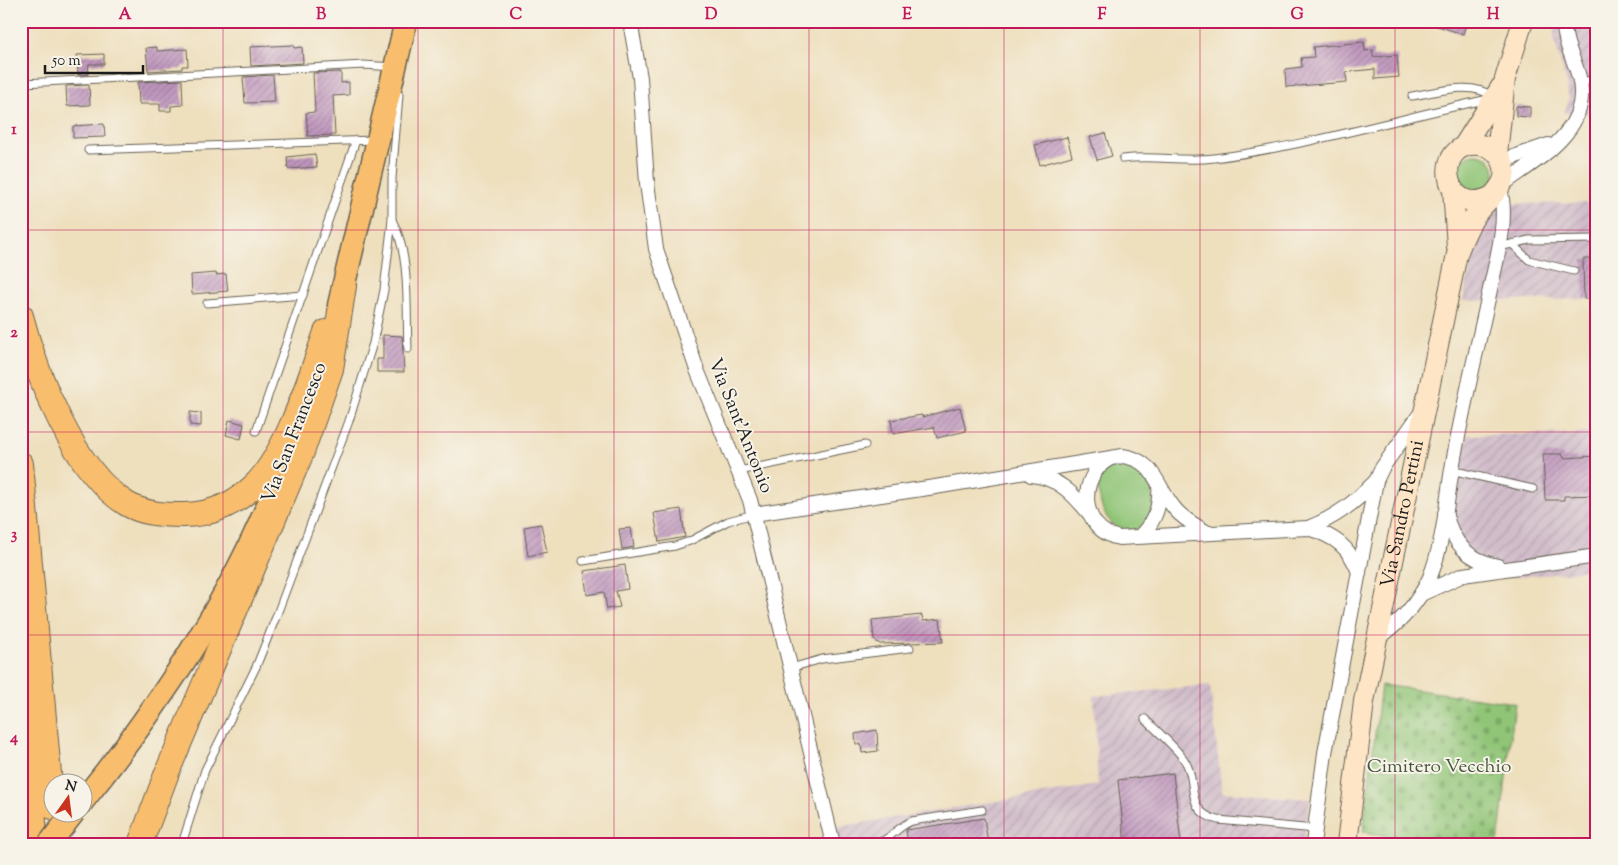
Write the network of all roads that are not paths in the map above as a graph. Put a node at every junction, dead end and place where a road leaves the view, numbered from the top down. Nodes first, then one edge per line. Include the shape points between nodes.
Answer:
1 (406, 21) edge
2 (630, 21) edge
3 (1523, 21) edge
4 (1564, 21) edge
5 (396, 61) junction
6 (1597, 78) edge
7 (1506, 79) junction
8 (24, 82) dead end
9 (1580, 83) junction
10 (1412, 96) dead end
11 (1494, 97) junction
12 (366, 140) junction
13 (1560, 140) junction
14 (1463, 147) junction
15 (88, 150) dead end
16 (1500, 157) junction
17 (1123, 159) dead end
18 (1453, 189) junction
19 (1498, 190) junction
20 (392, 220) junction
21 (1597, 240) edge
22 (1506, 245) junction
23 (1457, 254) junction
24 (1574, 270) dead end
25 (344, 286) junction
26 (303, 295) junction
27 (207, 304) dead end
28 (21, 316) edge
29 (408, 349) dead end
30 (1430, 390) junction
31 (256, 431) dead end
32 (865, 445) dead end
33 (1117, 456) junction
34 (21, 464) edge
35 (739, 470) junction
36 (1451, 470) junction
37 (1013, 475) junction
38 (1376, 481) junction
39 (1158, 482) junction
40 (1533, 489) dead end
41 (1444, 510) junction
42 (1089, 513) junction
43 (754, 514) junction
44 (1308, 528) junction
45 (1206, 532) junction
46 (1140, 536) junction
47 (1597, 556) edge
48 (583, 562) dead end
49 (1516, 567) junction
50 (1360, 572) junction
51 (1420, 595) junction
52 (1376, 639) junction
53 (910, 648) dead end
54 (790, 668) junction
55 (21, 686) edge
56 (1145, 719) dead end
57 (49, 772) edge
58 (92, 790) edge
59 (982, 810) dead end
60 (54, 822) edge
61 (66, 822) edge
62 (1315, 829) junction
63 (36, 844) edge
64 (49, 844) edge
65 (56, 844) edge
66 (140, 844) edge
67 (182, 844) edge
68 (833, 844) edge
69 (876, 844) edge
70 (1313, 844) edge
71 (1348, 844) edge

1 - 5 main road, Via San Francesco
2 - 35 street, Via Sant'Antonio via 640,78 647,183 656,249 697,370
3 - 7 main road
4 - 9 street via 1566,43
5 - 8 lane
5 - 12 main road, Via San Francesco
5 - 20 lane via 399,91
6 - 9 lane
7 - 11 main road
7 - 16 main road
9 - 13 street via 1576,116
10 - 11 lane via 1466,88
11 - 14 main road
11 - 17 lane via 1342,136 1214,158 1186,160 1147,156
12 - 15 lane
12 - 25 main road, Via San Francesco
12 - 26 lane
13 - 16 street via 1537,150
13 - 19 street
14 - 16 main road via 1482,145
14 - 18 main road via 1451,158 1448,166 1447,174
16 - 19 main road via 1504,172
18 - 19 main road via 1471,201 1486,200
18 - 23 main road
19 - 22 street via 1504,212
19 - 23 main road, Via Sandro Pertini via 1479,209
20 - 29 lane via 402,250
20 - 67 lane via 379,316 350,421 263,651 205,770
21 - 22 lane via 1529,240
22 - 24 lane via 1529,260
22 - 36 street
23 - 30 main road, Via Sandro Pertini
25 - 28 highway via 300,402 270,466 258,482 238,499 218,510 194,515 138,509 121,500 101,482 78,451 56,411 32,355
25 - 58 main road, Via San Francesco via 303,418 245,554 154,708
25 - 66 highway via 331,369 302,452
26 - 27 lane
26 - 31 lane
30 - 38 street via 1420,413
30 - 52 main road, Via Sandro Pertini
32 - 35 lane
33 - 37 street
33 - 39 street via 1141,462
33 - 42 street via 1104,462 1094,474 1088,494
34 - 57 highway
35 - 43 street, Via Sant'Antonio
36 - 40 lane
36 - 41 street
37 - 42 street via 1054,480 1067,488
37 - 43 street
38 - 44 street via 1339,514
38 - 50 street
39 - 45 street via 1175,509
39 - 46 street via 1160,500 1157,512
41 - 49 street via 1455,539 1467,554 1484,562
41 - 51 street via 1436,558
42 - 46 street via 1097,528 1109,535 1119,538
43 - 48 lane via 728,521 675,546
43 - 54 street, Via Sant'Antonio
44 - 45 street
44 - 50 street via 1327,534 1345,546
45 - 46 street
47 - 49 street
49 - 51 street via 1458,576
50 - 62 street via 1325,753
51 - 52 street via 1398,622
52 - 71 main road, Via Sandro Pertini via 1364,701
53 - 54 lane via 822,658
54 - 68 street, Via Sant'Antonio
55 - 63 highway
56 - 62 lane via 1183,758 1189,770 1195,803 1206,816 1218,820
59 - 69 lane via 912,821
60 - 65 highway
61 - 64 main road, bridge
62 - 70 street

